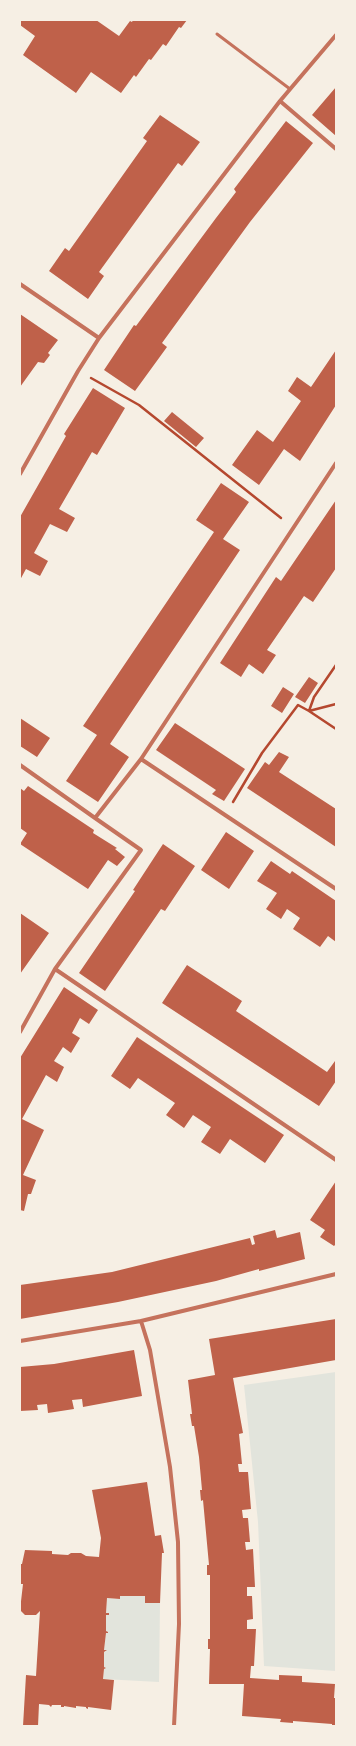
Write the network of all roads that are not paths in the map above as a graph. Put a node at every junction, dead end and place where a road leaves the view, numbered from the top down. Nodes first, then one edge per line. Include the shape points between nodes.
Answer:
1 (217, 34) dead end
2 (336, 34) edge
3 (290, 89) junction
4 (280, 101) junction
5 (336, 149) edge
6 (20, 284) edge
7 (99, 338) junction
8 (336, 463) edge
9 (20, 474) edge
10 (141, 759) junction
11 (20, 765) edge
12 (95, 818) junction
13 (336, 888) edge
14 (55, 969) junction
15 (20, 1032) edge
16 (336, 1160) edge
17 (336, 1274) edge
18 (141, 1321) junction
19 (20, 1341) edge
20 (174, 1726) edge

1 - 3 lane
2 - 3 street
3 - 4 street
4 - 5 street
4 - 7 street
6 - 7 street
7 - 9 street
8 - 10 street
10 - 12 street
10 - 13 street
11 - 12 street
12 - 14 street via 141,850
14 - 15 street
14 - 16 street
17 - 18 street
18 - 19 street
18 - 20 street via 150,1350 170,1467 178,1542 179,1624

